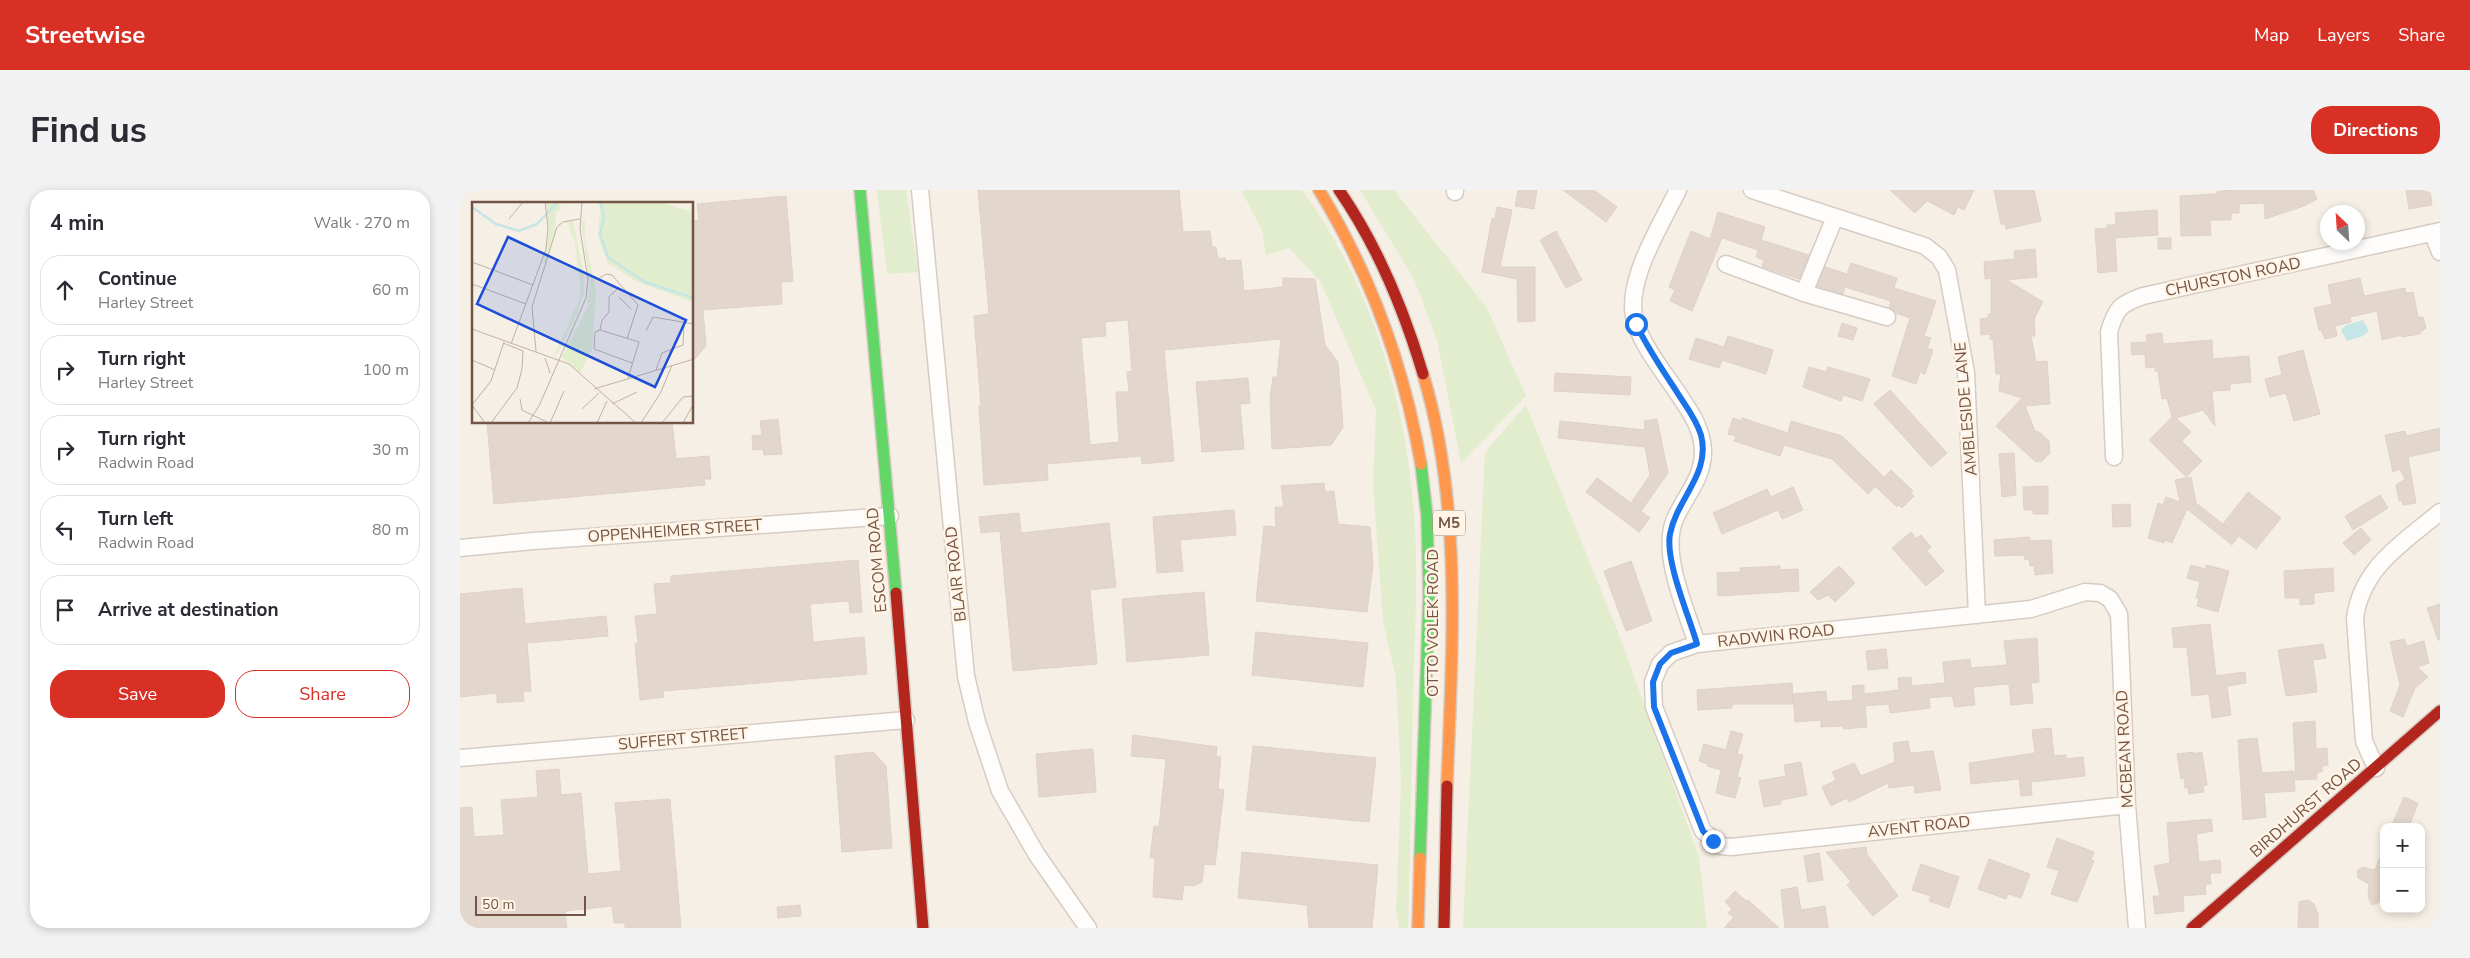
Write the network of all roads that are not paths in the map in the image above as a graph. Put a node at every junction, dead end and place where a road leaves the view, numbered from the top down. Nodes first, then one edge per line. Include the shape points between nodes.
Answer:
1 (860, 190) edge
2 (920, 190) edge
3 (1318, 190) edge
4 (1339, 190) edge
5 (1678, 190) edge
6 (1752, 190) edge
7 (1835, 217) junction
8 (2436, 233) edge
9 (2440, 252) edge
10 (1726, 264) dead end
11 (1804, 293) junction
12 (1887, 317) dead end
13 (2114, 457) dead end
14 (2440, 512) edge
15 (890, 516) junction
16 (460, 548) edge
17 (2085, 592) joint
18 (1976, 615) junction
19 (1697, 644) junction
20 (2440, 711) edge
21 (906, 720) junction
22 (460, 758) edge
23 (2376, 768) junction
24 (2128, 805) junction
25 (1713, 841) joint
26 (923, 928) edge
27 (1088, 928) edge
28 (1418, 928) edge
29 (1444, 928) edge
30 (2137, 928) edge
31 (2192, 928) edge

1 - 15 main road, ESCOM ROAD
2 - 27 street, BLAIR ROAD via 966,676 981,736 1000,790 1038,855
3 - 28 main road, OTTO VOLEK ROAD / M5 via 1361,267 1380,314 1410,409 1420,459 1427,516 1429,582
4 - 29 main road, OTTO VOLEK ROAD / M5 via 1363,226 1401,309 1434,414 1443,466 1449,518 1451,646
5 - 19 street via 1637,276 1632,309 1644,341 1695,420 1701,435 1702,460 1698,475 1674,520 1670,548 1673,568
6 - 7 street, AMBLESIDE LANE
7 - 11 street
7 - 18 street, AMBLESIDE LANE via 1925,246 1947,270 1967,381
8 - 9 street
8 - 13 street, CHURSTON ROAD via 2143,296 2120,306 2114,314 2110,332
10 - 11 street
11 - 12 street
14 - 23 street via 2388,555 2369,577 2357,601 2355,618 2364,741
15 - 16 street, OPPENHEIMER STREET via 533,540
15 - 21 main road, ESCOM ROAD
17 - 18 street, RADWIN ROAD via 2031,609
17 - 24 street, MCBEAN ROAD via 2100,593 2110,599 2119,614
18 - 19 street, RADWIN ROAD
19 - 25 street, RADWIN ROAD via 1671,653 1660,664 1653,682 1654,707 1703,831
20 - 23 main road, BIRDHURST ROAD
21 - 22 street, SUFFERT STREET
21 - 26 main road, ESCOM ROAD
23 - 31 main road, BIRDHURST ROAD
24 - 25 street, AVENT ROAD via 1731,847
24 - 30 street, MCBEAN ROAD

